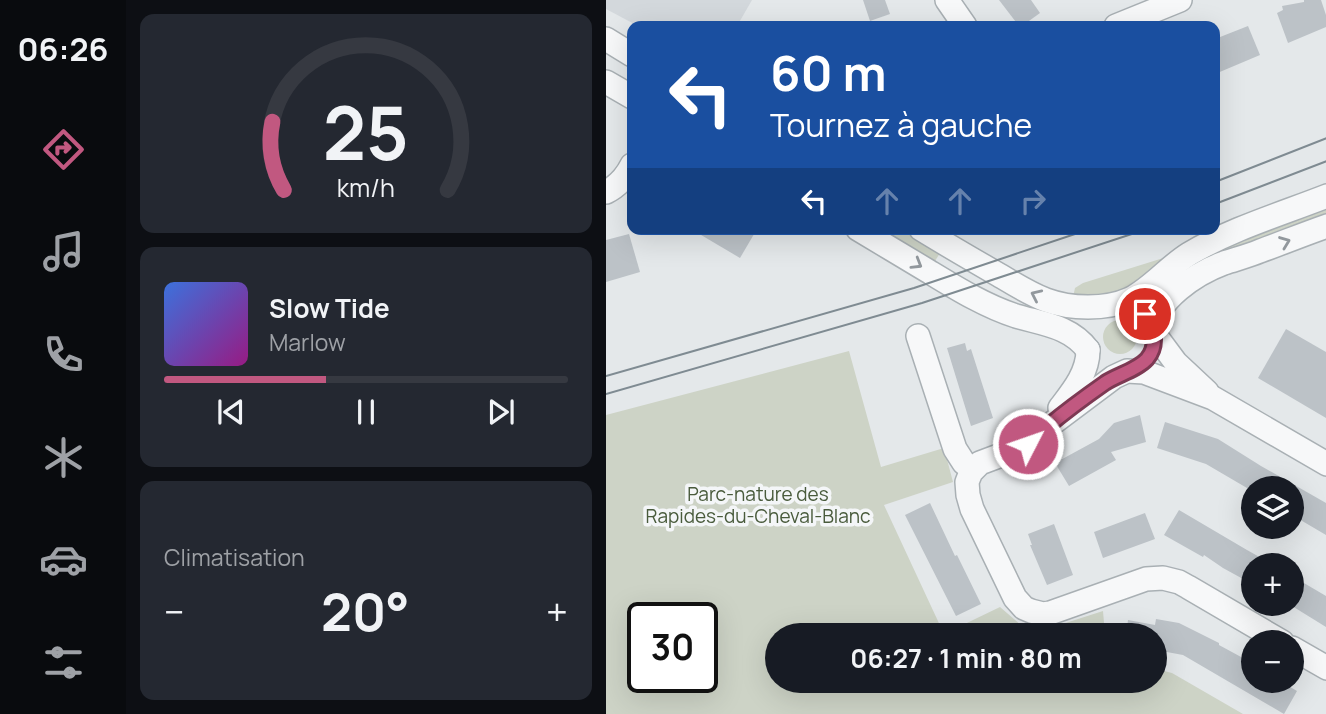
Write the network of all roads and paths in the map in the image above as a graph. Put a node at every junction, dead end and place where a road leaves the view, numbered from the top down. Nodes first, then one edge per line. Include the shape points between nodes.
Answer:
1 (947, 0) edge
2 (1181, 0) edge
3 (962, 21) edge
4 (1128, 21) edge
5 (606, 39) edge
6 (627, 52) edge
7 (606, 82) edge
8 (627, 94) edge
9 (627, 175) edge
10 (606, 192) edge
11 (1326, 196) edge
12 (1326, 226) edge
13 (868, 235) edge
14 (931, 235) edge
15 (1113, 305) junction
16 (1153, 332) junction
17 (918, 336) dead end
18 (1088, 350) junction
19 (1128, 371) junction
20 (1213, 398) junction
21 (1046, 428) junction
22 (1326, 464) edge
23 (973, 469) junction
24 (1261, 630) edge
25 (1304, 655) edge
26 (1326, 668) edge

1 - 3 street
2 - 4 street
5 - 6 street
7 - 8 street
9 - 10 street
11 - 15 street via 1198,250 1136,296
16 -> 12 street via 1162,307 1193,279
13 -> 18 street via 990,305 1072,334
15 -> 14 street via 1091,307 1044,299
15 - 16 street via 1141,311
15 - 18 street via 1090,323
16 - 19 street via 1147,359
16 - 20 street via 1176,363
17 - 23 street via 955,449
18 - 19 street via 1104,368
18 - 21 street via 1080,380
19 - 20 street via 1144,372
19 - 21 street
20 - 22 street
21 - 23 street via 1025,447 985,460
23 - 24 street via 967,482 969,501 1011,591 1024,608 1050,613 1138,581 1163,578 1179,582
25 - 26 street

